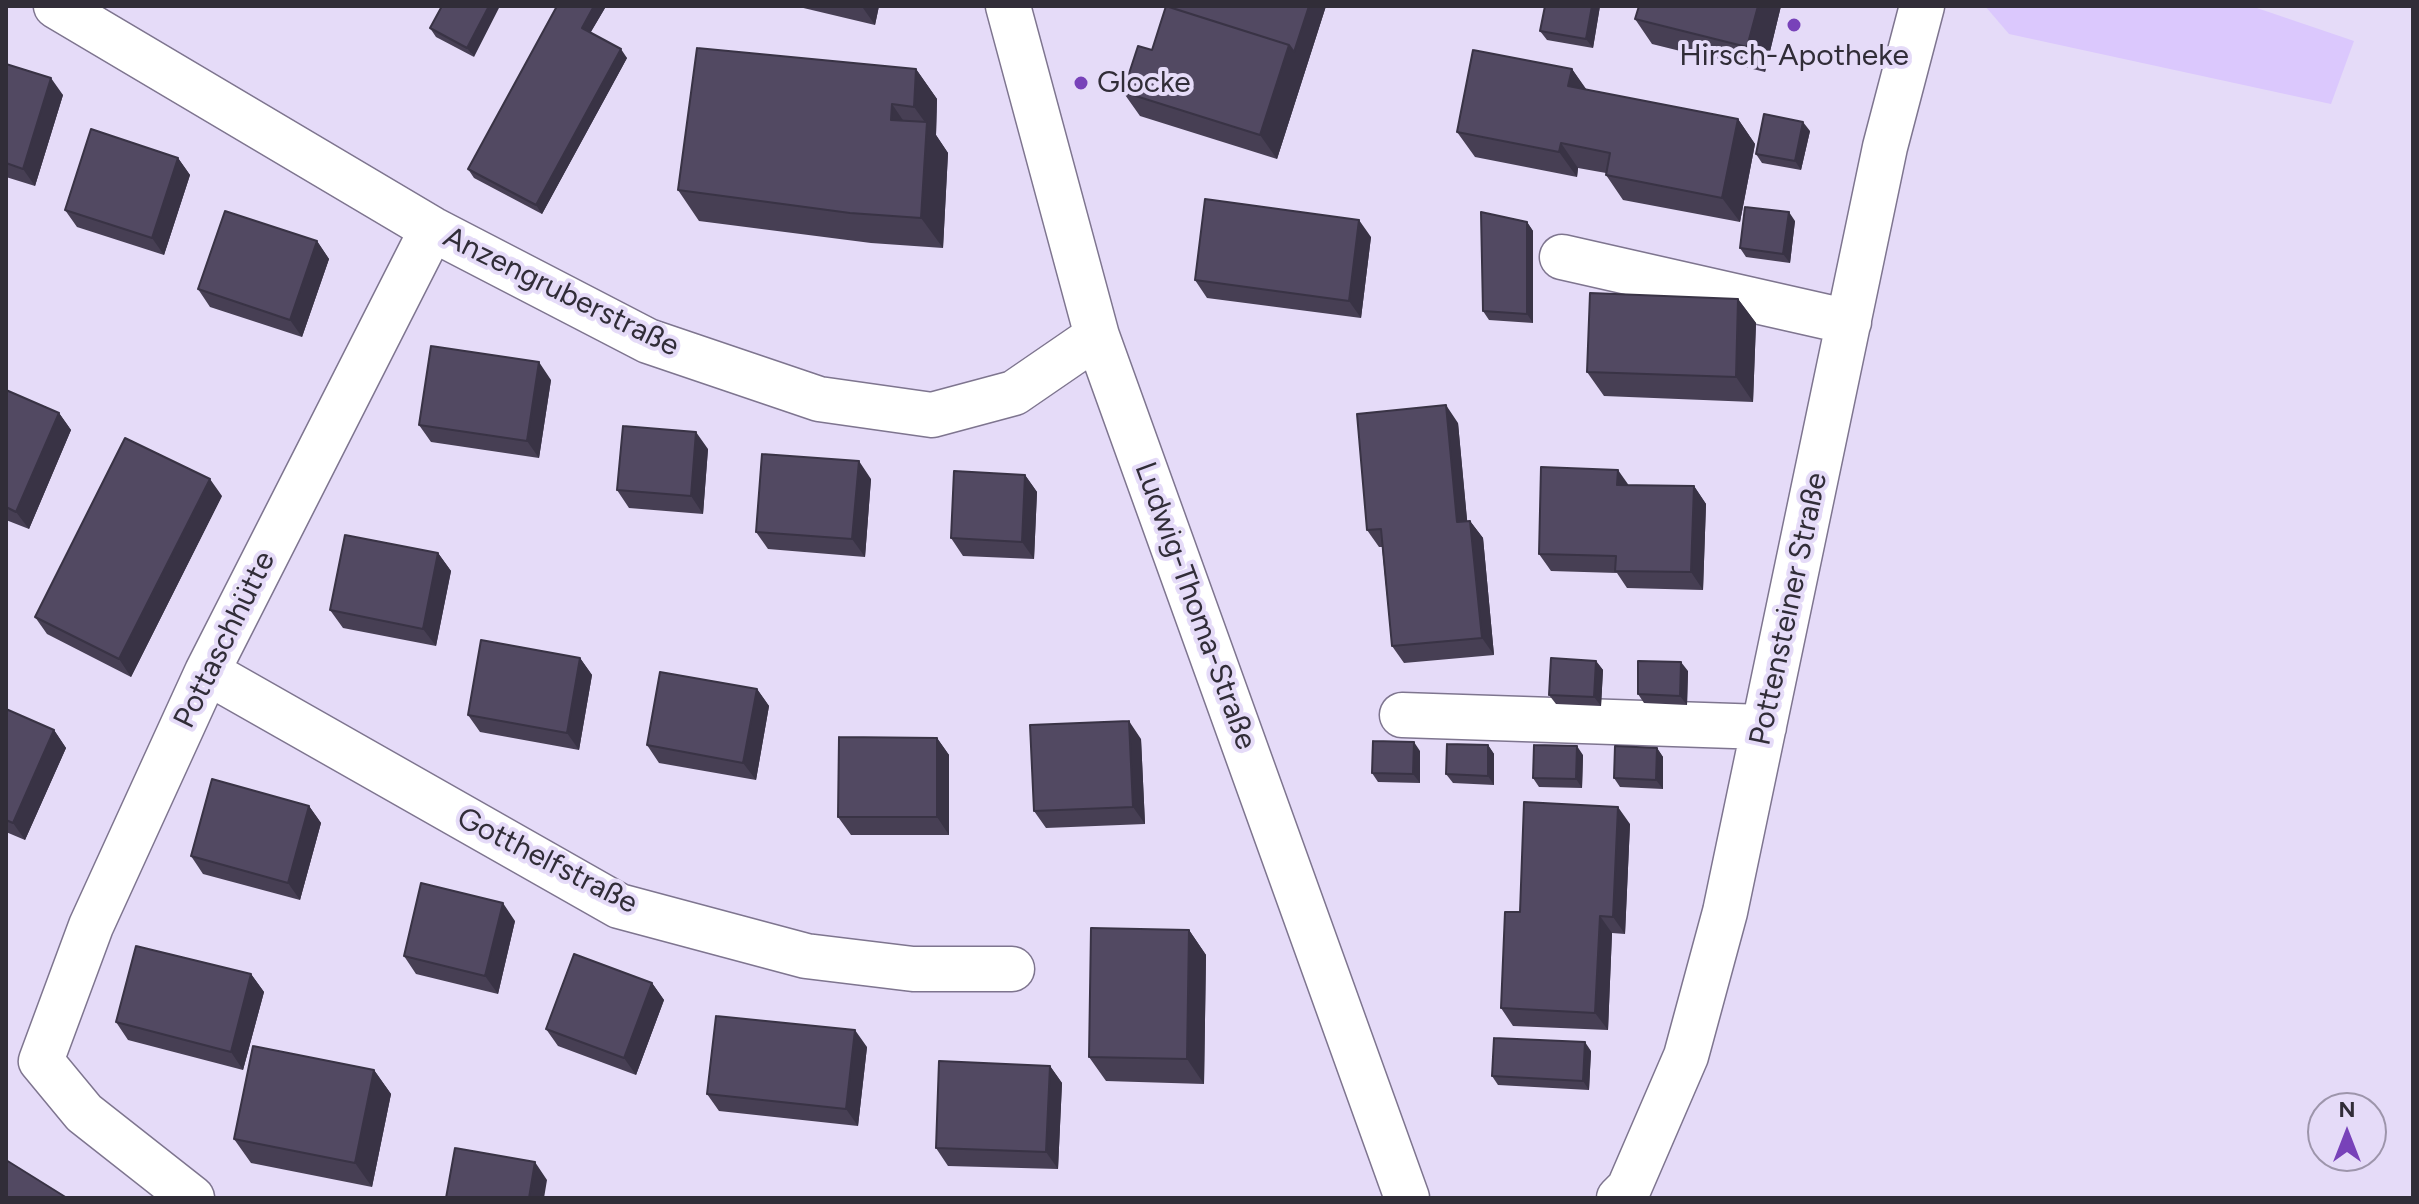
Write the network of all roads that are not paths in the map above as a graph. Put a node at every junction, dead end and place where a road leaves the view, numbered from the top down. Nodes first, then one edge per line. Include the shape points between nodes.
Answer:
1 (56, 6) edge
2 (1008, 6) edge
3 (1922, 6) edge
4 (432, 229) junction
5 (1562, 257) dead end
6 (1849, 322) junction
7 (1097, 336) junction
8 (207, 672) junction
9 (1402, 715) dead end
10 (1764, 727) junction
11 (1012, 969) dead end
12 (192, 1198) edge
13 (1407, 1198) edge
14 (1619, 1198) edge

1 - 4 street, Anzengruberstraße
2 - 7 street, Ludwig-Thoma-Straße
3 - 6 street, Pottensteiner Straße via 1885,147
4 - 7 street, Anzengruberstraße via 648,341 819,399 932,415 1014,393
4 - 8 street, Pottaschhütte
5 - 6 street
6 - 10 street, Pottensteiner Straße
7 - 13 street, Ludwig-Thoma-Straße
8 - 11 street, Gotthelfstraße via 619,906 806,956 913,969
8 - 12 street, Pottaschhütte via 91,926 41,1061 84,1113
9 - 10 street
10 - 14 street, Pottensteiner Straße via 1725,912 1686,1056 1629,1188

